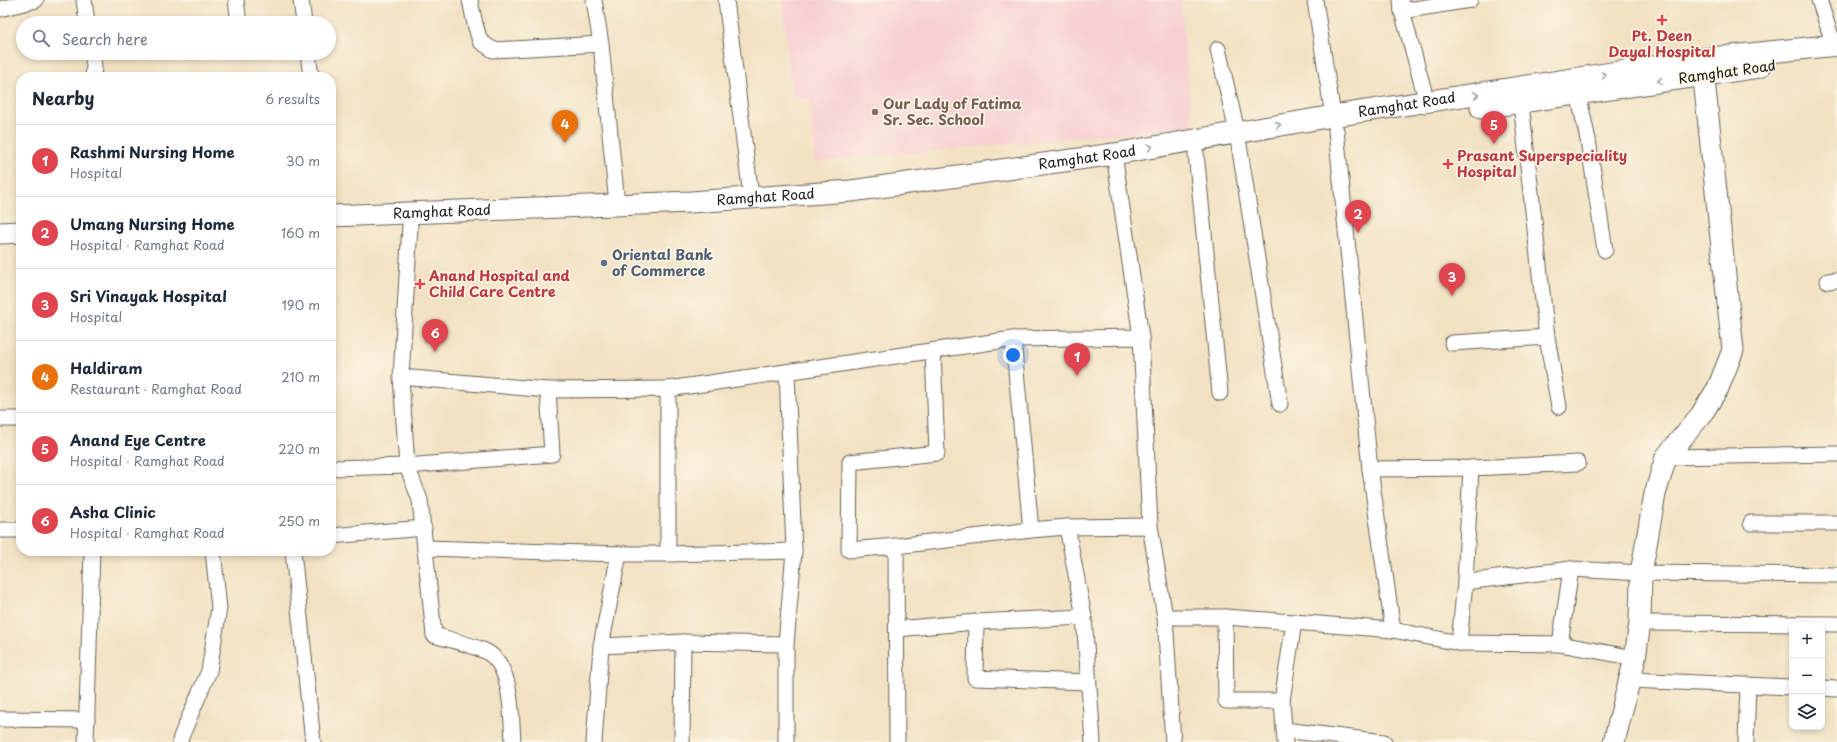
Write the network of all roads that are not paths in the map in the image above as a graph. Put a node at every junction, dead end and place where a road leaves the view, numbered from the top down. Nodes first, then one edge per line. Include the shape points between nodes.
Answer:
1 (36, 0) edge
2 (84, 0) edge
3 (236, 0) edge
4 (301, 0) edge
5 (470, 0) edge
6 (594, 0) edge
7 (726, 0) edge
8 (1315, 0) edge
9 (1470, 0) edge
10 (1819, 0) edge
11 (1401, 6) edge
12 (0, 9) edge
13 (86, 16) edge
14 (238, 16) edge
15 (303, 16) edge
16 (601, 44) junction
17 (1218, 49) dead end
18 (1836, 49) edge
19 (93, 60) edge
20 (309, 60) edge
21 (1703, 67) junction
22 (93, 72) edge
23 (310, 72) edge
24 (1578, 93) junction
25 (1427, 102) junction
26 (1521, 103) junction
27 (1334, 123) junction
28 (1238, 139) junction
29 (1196, 153) junction
30 (1115, 161) junction
31 (751, 196) junction
32 (617, 204) junction
33 (336, 216) edge
34 (0, 218) edge
35 (16, 219) edge
36 (410, 226) junction
37 (336, 228) edge
38 (16, 232) edge
39 (0, 233) edge
40 (1605, 250) dead end
41 (1141, 337) junction
42 (1547, 337) junction
43 (1013, 339) junction
44 (1452, 343) dead end
45 (933, 350) junction
46 (787, 372) junction
47 (401, 377) junction
48 (668, 389) junction
49 (548, 390) junction
50 (1220, 393) dead end
51 (1280, 404) dead end
52 (1559, 407) dead end
53 (0, 419) edge
54 (16, 419) edge
55 (1837, 454) edge
56 (1666, 457) junction
57 (1578, 463) dead end
58 (407, 466) junction
59 (336, 468) edge
60 (1471, 468) junction
61 (1370, 469) junction
62 (1751, 523) dead end
63 (1837, 523) edge
64 (1150, 526) junction
65 (1067, 527) junction
66 (424, 528) junction
67 (0, 530) edge
68 (16, 530) edge
69 (1031, 530) junction
70 (336, 536) edge
71 (896, 546) junction
72 (425, 548) junction
73 (794, 551) junction
74 (619, 554) junction
75 (668, 554) junction
76 (92, 556) edge
77 (214, 556) edge
78 (294, 556) edge
79 (1572, 569) junction
80 (1641, 573) junction
81 (1837, 575) edge
82 (1465, 582) junction
83 (1084, 617) junction
84 (1165, 617) junction
85 (1225, 617) junction
86 (976, 622) junction
87 (1294, 622) junction
88 (1640, 624) junction
89 (1837, 624) edge
90 (896, 629) junction
91 (1393, 630) junction
92 (683, 642) junction
93 (1459, 643) junction
94 (786, 644) junction
95 (1560, 644) junction
96 (601, 646) junction
97 (1635, 658) junction
98 (1630, 680) junction
99 (1088, 682) junction
100 (1748, 685) junction
101 (1789, 687) edge
102 (1825, 688) edge
103 (1837, 689) edge
104 (1282, 701) junction
105 (0, 719) edge
106 (87, 720) junction
107 (1285, 736) edge
108 (86, 742) edge
109 (180, 742) edge
110 (313, 742) edge
111 (513, 742) edge
112 (594, 742) edge
113 (682, 742) edge
114 (786, 742) edge
115 (897, 742) edge
116 (1093, 742) edge
117 (1173, 742) edge
118 (1384, 742) edge
119 (1614, 742) edge
120 (1746, 742) edge

1 - 12 street
2 - 13 street
3 - 14 street
4 - 15 street
5 - 16 street via 480,41 493,50
6 - 16 street
7 - 31 street
8 - 27 street
9 - 11 street
10 - 18 street
11 - 25 street
16 - 32 street
17 - 28 street
18 - 21 main road, Ramghat Road
19 - 22 street
20 - 23 street
21 -> 24 main road, Ramghat Road
25 -> 21 main road, Ramghat Road
21 - 56 main road via 1733,350 1718,388 1701,415
24 - 26 main road, Ramghat Road
24 - 40 street
25 - 27 main road, Ramghat Road
26 - 27 main road, Ramghat Road
26 - 42 street
27 - 28 main road, Ramghat Road
27 - 61 street
28 - 29 main road, Ramghat Road
30 -> 28 main road, Ramghat Road
28 - 51 street
29 - 30 main road, Ramghat Road
29 - 50 street
30 - 31 main road, Ramghat Road via 851,191
30 - 36 main road, Ramghat Road via 853,202 691,213
30 - 41 street
31 - 32 main road, Ramghat Road via 691,202
32 - 33 main road, Ramghat Road
34 - 35 main road
36 - 37 main road, Ramghat Road
36 - 47 street
38 - 39 main road
41 - 43 street
41 - 64 street
42 - 44 street
42 - 52 street
43 - 45 street
43 - 69 street
45 - 46 street
45 - 71 street via 937,453 850,462 849,550
46 - 48 street
46 - 73 street
47 - 49 street
47 - 58 street
48 - 49 street
48 - 75 street
49 - 58 street via 552,454
53 - 54 street
55 - 56 street
56 - 80 main road via 1655,494
57 - 60 street
58 - 59 street
58 - 66 street via 420,500
60 - 61 street
60 - 82 street
61 - 91 street
62 - 63 street
64 - 65 street
64 - 84 street
65 - 69 street
65 - 83 street
66 - 70 street
66 - 72 street
67 - 68 street
69 - 71 street
71 - 90 street
72 - 74 street
72 - 111 street via 434,635 486,652 499,663 508,683
73 - 75 street
73 - 94 street
74 - 75 street
74 - 96 street
76 - 106 street
77 - 109 street via 219,608 209,671
78 - 110 street
79 - 80 street
79 - 82 street
79 - 95 street
80 - 81 street
80 - 88 main road
82 - 93 street
83 - 86 street
83 - 99 street
84 - 85 street
84 - 117 street
85 - 87 street
85 - 104 street via 1226,701
86 - 90 street
86 - 99 street via 975,678
87 - 91 street
87 - 104 street
88 - 89 street
88 - 97 main road
90 - 115 street
91 - 93 street
92 - 94 street
92 - 96 street
92 - 113 street
93 - 95 street
94 - 114 street
95 - 97 street
96 - 112 street
97 - 98 main road
98 - 100 street
98 - 119 main road
99 - 116 street
100 - 101 street
100 - 120 street
102 - 103 street
104 - 107 street
105 - 106 street
106 - 108 street
107 - 118 street

